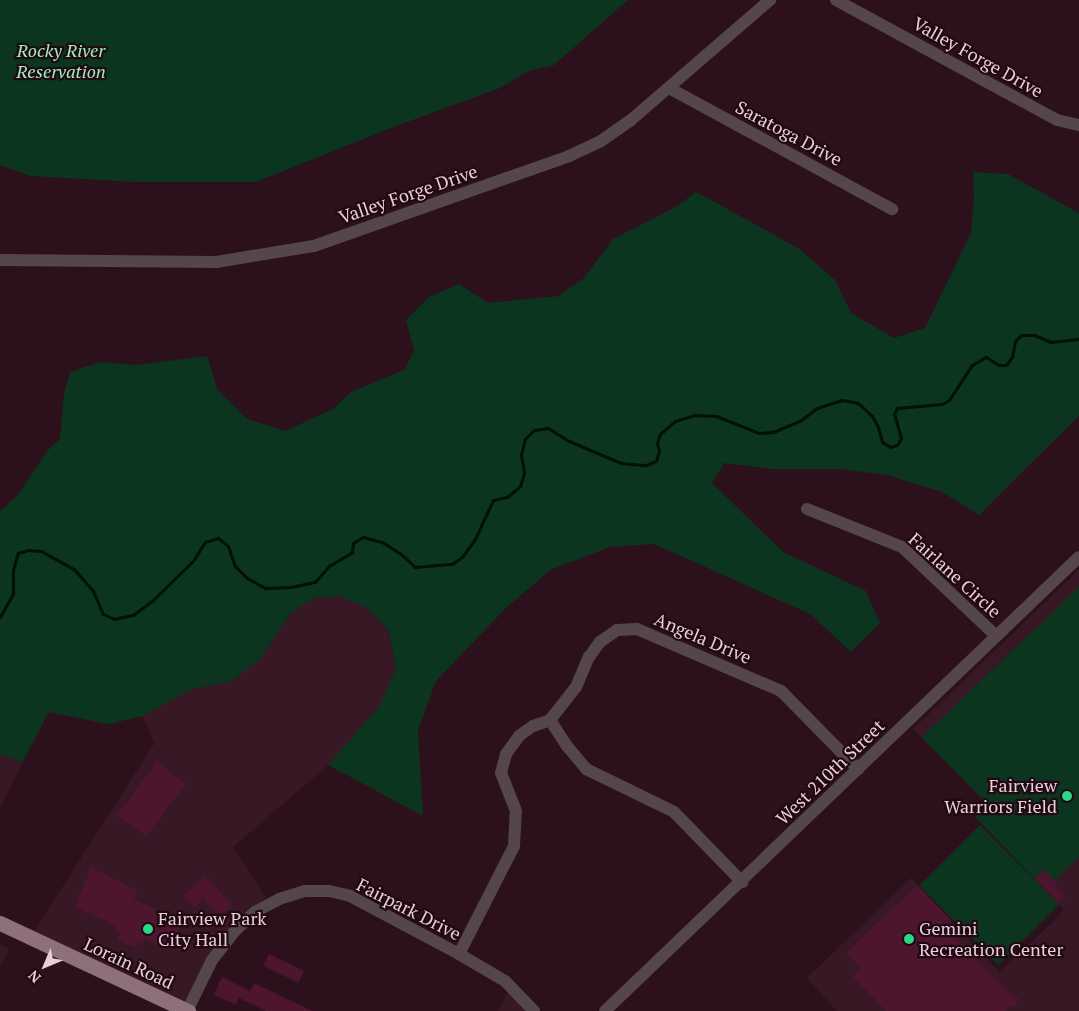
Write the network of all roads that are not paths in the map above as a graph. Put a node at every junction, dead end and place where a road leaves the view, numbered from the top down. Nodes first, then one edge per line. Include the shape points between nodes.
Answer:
1 (770, 0) edge
2 (836, 0) edge
3 (669, 88) junction
4 (1079, 125) edge
5 (892, 209) dead end
6 (0, 260) edge
7 (807, 509) dead end
8 (1079, 557) edge
9 (995, 636) junction
10 (550, 720) junction
11 (858, 769) junction
12 (742, 882) junction
13 (0, 922) edge
14 (459, 954) junction
15 (165, 1007) edge
16 (188, 1011) edge
17 (534, 1011) edge
18 (605, 1011) edge

1 - 3 street, Valley Forge Drive
2 - 4 street, Valley Forge Drive via 1057,120
3 - 5 street, Saratoga Drive
3 - 6 street, Valley Forge Drive via 601,141 570,156 314,246 216,262
7 - 9 street, Fairlane Circle via 902,547
8 - 9 street, West 210th Street
9 - 11 street, West 210th Street
10 - 11 street, Angela Drive via 576,687 589,657 600,642 617,630 637,629 781,691
10 - 12 street via 586,769 674,812
10 - 14 street, Angela Drive via 519,736 506,754 501,773 516,811 514,846
11 - 12 street, West 210th Street
12 - 18 street, West 210th Street
13 - 15 main road, Lorain Road
14 - 16 street, Fairpark Drive via 350,896 330,890 305,891 279,899 255,912 233,933 212,960
14 - 17 street, Fairpark Drive via 505,981
15 - 16 main road, Lorain Road

